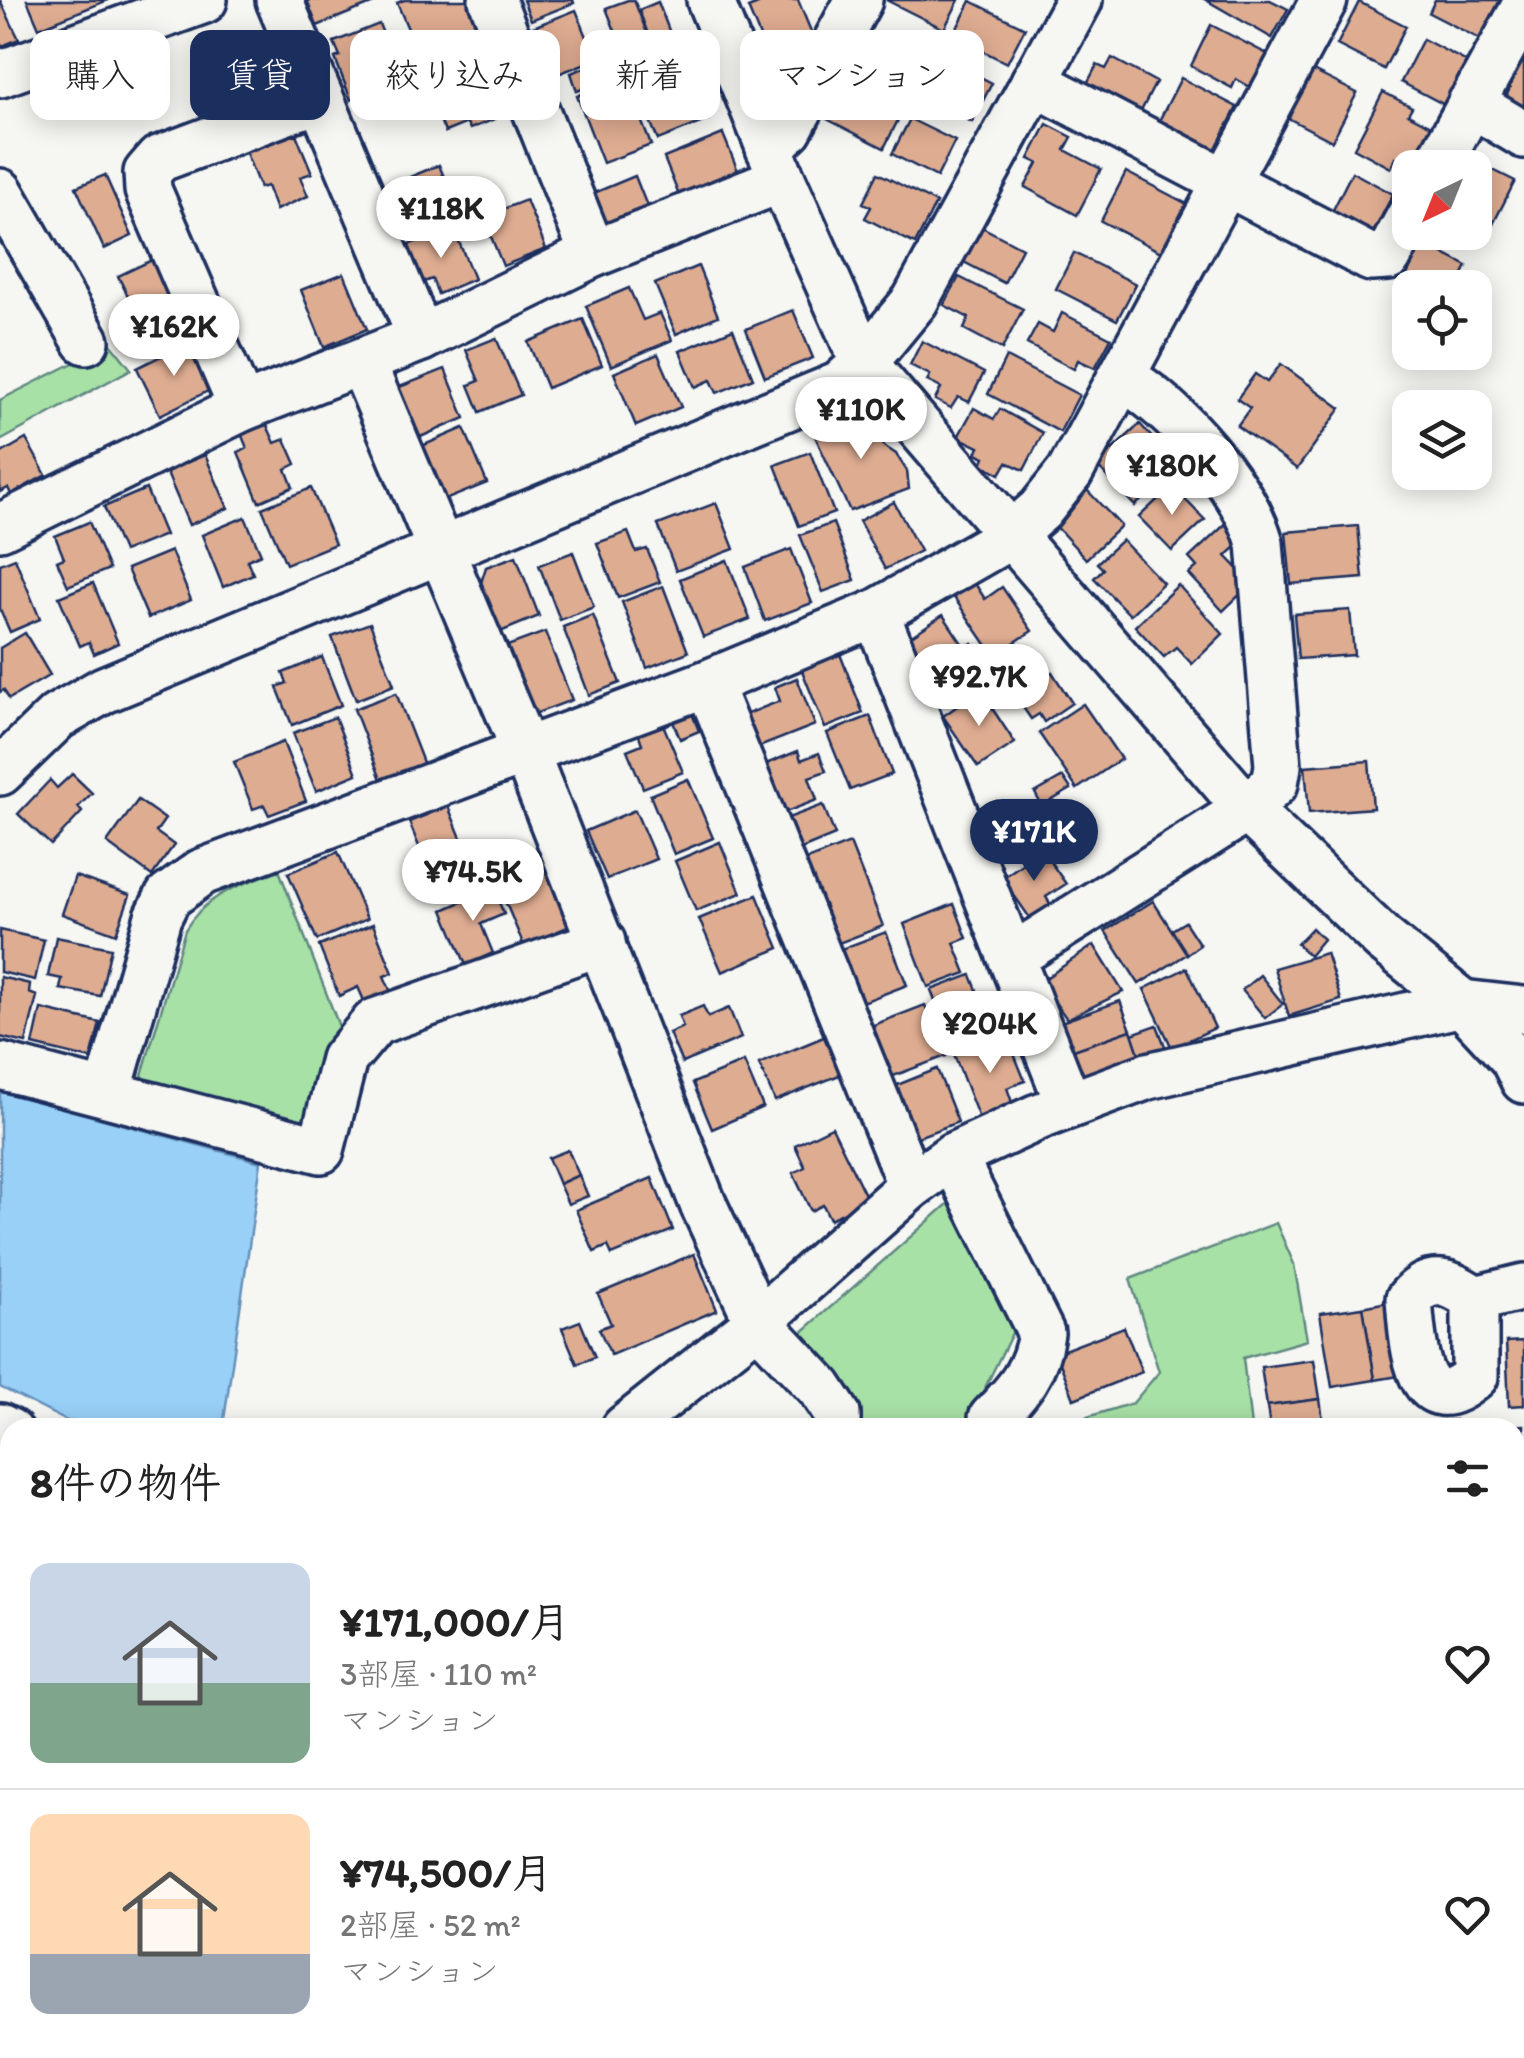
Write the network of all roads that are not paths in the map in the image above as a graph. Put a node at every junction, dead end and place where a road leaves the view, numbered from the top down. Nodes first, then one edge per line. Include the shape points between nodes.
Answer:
1 (204, 0) edge
2 (279, 0) edge
3 (492, 0) edge
4 (710, 0) edge
5 (858, 0) edge
6 (1079, 0) edge
7 (1324, 0) edge
8 (1524, 8) edge
9 (291, 30) edge
10 (0, 74) edge
11 (1034, 82) junction
12 (1471, 103) junction
13 (263, 120) edge
14 (328, 120) edge
15 (1524, 134) edge
16 (1446, 150) edge
17 (776, 163) junction
18 (1224, 184) junction
19 (0, 192) edge
20 (1392, 250) edge
21 (593, 254) junction
22 (421, 338) junction
23 (86, 341) dead end
24 (362, 362) junction
25 (864, 363) junction
26 (1123, 378) junction
27 (242, 408) junction
28 (0, 527) edge
29 (1010, 536) junction
30 (442, 552) junction
31 (876, 613) junction
32 (708, 683) junction
33 (526, 753) junction
34 (5, 754) edge
35 (1246, 810) junction
36 (602, 942) junction
37 (1014, 956) junction
38 (1462, 1004) junction
39 (1524, 1010) edge
40 (0, 1066) edge
41 (1524, 1080) edge
42 (108, 1092) junction
43 (1069, 1106) junction
44 (953, 1156) junction
45 (910, 1186) junction
46 (1524, 1287) edge
47 (1475, 1298) dead end
48 (758, 1322) junction
49 (638, 1418) edge
50 (837, 1418) edge
51 (992, 1418) dead end

1 - 10 street
2 - 9 street
3 - 21 street
4 - 17 street
5 - 17 street
6 - 11 street
7 - 18 street
8 - 12 street
11 - 18 street
11 - 25 street via 915,301
12 - 15 street
12 - 16 street
13 - 27 street via 160,159 147,172 148,190
14 - 22 street
17 - 21 street
17 - 25 street
18 - 20 street via 1370,258 1388,257
18 - 26 street
19 - 23 street
21 - 22 street
22 - 24 street
24 - 27 street
24 - 30 street
25 - 29 street
25 - 30 street via 840,385
26 - 29 street via 1070,472
26 - 35 street via 1154,398 1243,498 1260,543 1278,766 1275,783
27 - 28 street
29 - 31 street
29 - 35 street
30 - 33 street
30 - 34 street via 104,690
31 - 32 street
31 - 37 street
32 - 33 street
32 - 45 street
33 - 36 street
33 - 42 street via 182,884 158,917
35 - 37 street
35 - 38 street
36 - 42 street via 375,1022 344,1059 320,1150
36 - 48 street via 703,1204
37 - 43 street
38 - 39 street
38 - 41 street via 1513,1058
38 - 43 street via 1148,1076
40 - 42 street
43 - 44 street
44 - 45 street
44 - 51 street via 1041,1333 1038,1358 1023,1386
45 - 48 street
46 - 47 street
48 - 49 street
48 - 50 street via 820,1388

